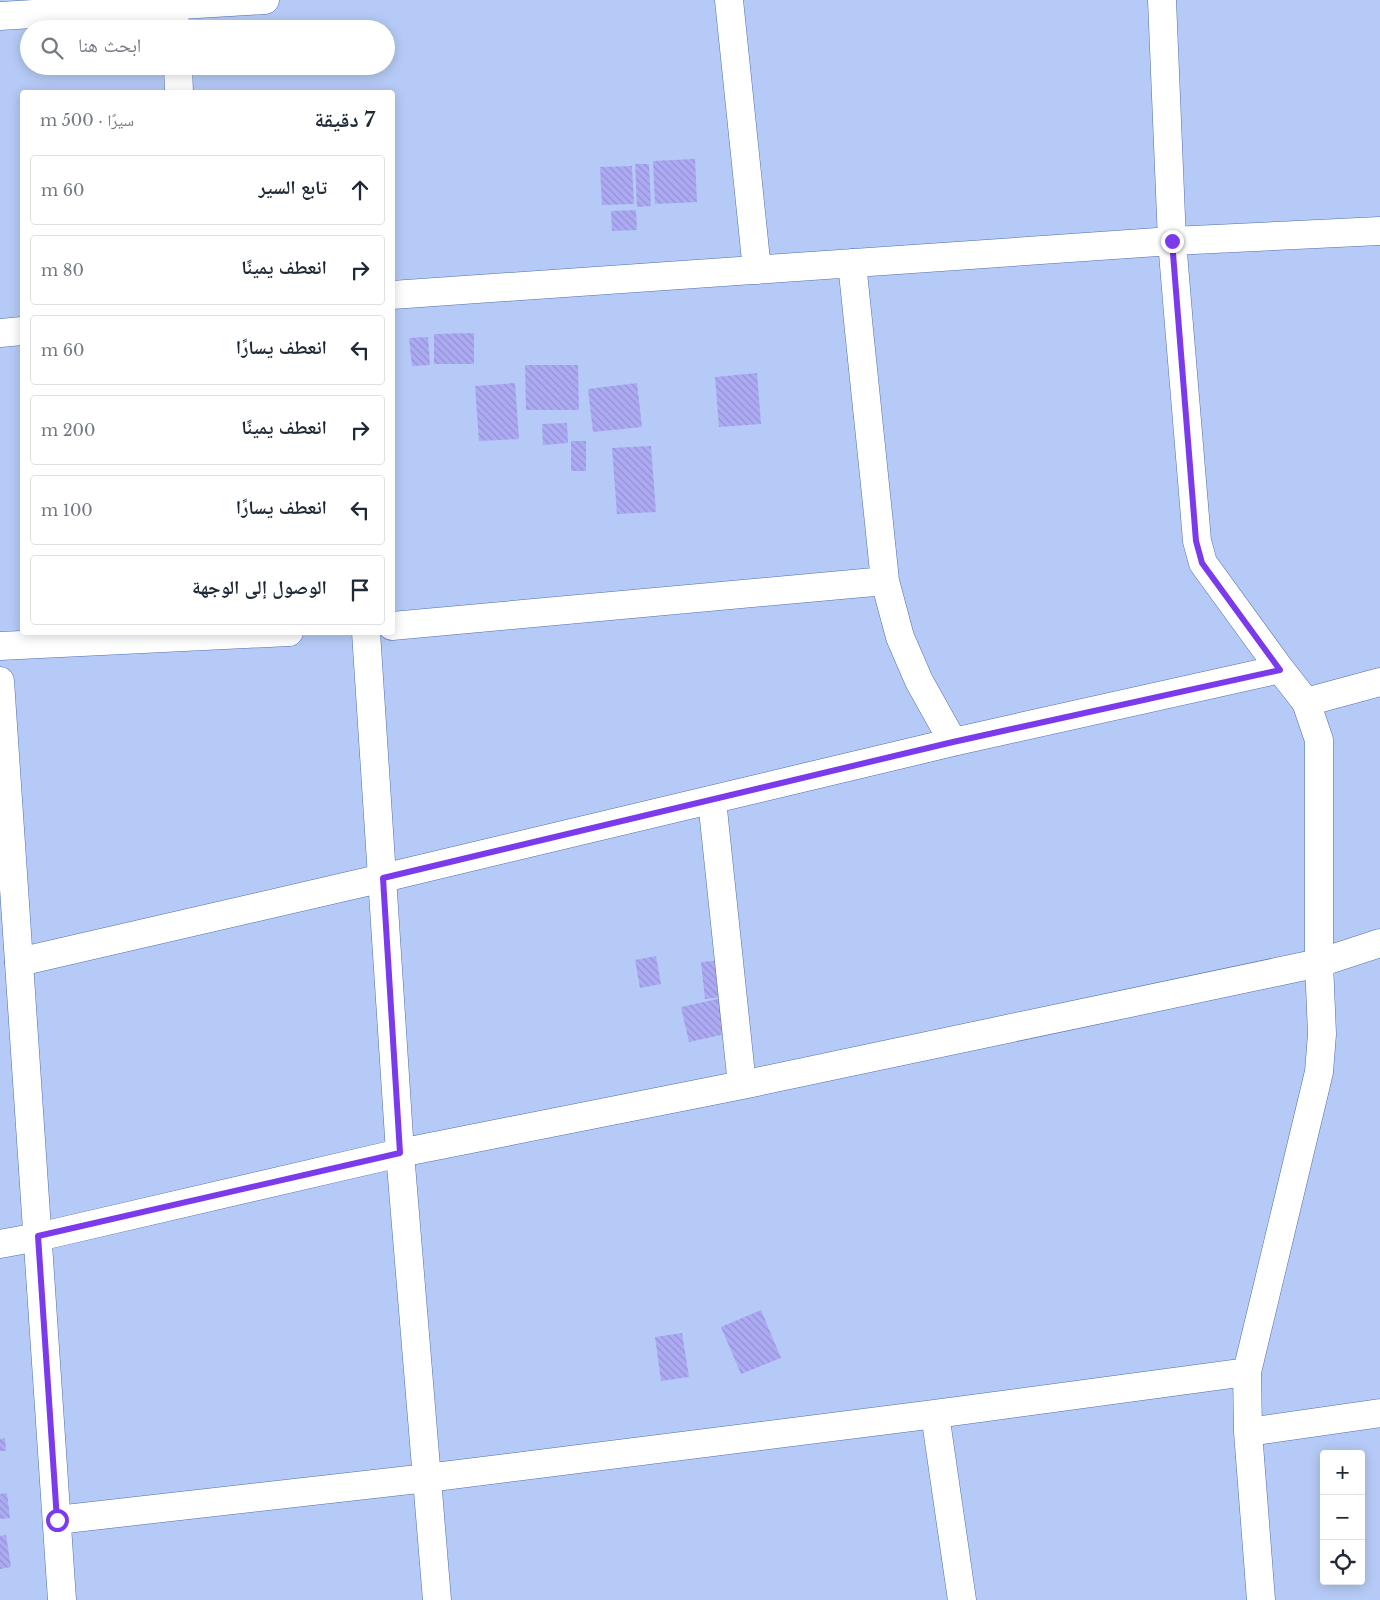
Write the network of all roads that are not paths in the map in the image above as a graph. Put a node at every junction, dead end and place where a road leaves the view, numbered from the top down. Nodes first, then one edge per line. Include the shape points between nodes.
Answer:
1 (253, 0) edge
2 (729, 0) edge
3 (1162, 0) edge
4 (0, 16) edge
5 (175, 17) edge
6 (178, 75) edge
7 (179, 90) edge
8 (1380, 231) edge
9 (1172, 241) junction
10 (852, 263) junction
11 (757, 270) junction
12 (395, 295) edge
13 (20, 331) edge
14 (0, 333) edge
15 (885, 582) junction
16 (395, 626) edge
17 (227, 635) edge
18 (366, 635) edge
19 (0, 646) edge
20 (1280, 670) junction
21 (0, 681) edge
22 (1380, 682) edge
23 (1306, 702) junction
24 (1, 713) edge
25 (953, 742) junction
26 (712, 800) junction
27 (383, 878) junction
28 (7, 896) edge
29 (1380, 943) edge
30 (19, 962) junction
31 (1319, 963) junction
32 (742, 1086) junction
33 (400, 1153) junction
34 (38, 1236) junction
35 (0, 1244) edge
36 (1247, 1372) junction
37 (1380, 1413) edge
38 (935, 1414) junction
39 (1248, 1432) junction
40 (427, 1478) junction
41 (57, 1520) junction
42 (62, 1600) edge
43 (437, 1600) edge
44 (962, 1600) edge
45 (1261, 1600) edge

1 - 5 street
2 - 11 street
3 - 9 street
4 - 5 street
6 - 7 street
8 - 9 street
9 - 10 street
9 - 20 street via 1196,541 1202,563
10 - 11 street
10 - 15 street
11 - 12 street
13 - 14 street
15 - 16 street
15 - 25 street via 900,637 919,681
17 - 19 street
18 - 27 street
20 - 23 street
20 - 25 street
21 - 24 street
22 - 23 street
23 - 31 street via 1319,740
24 - 28 street
25 - 26 street
26 - 27 street
26 - 32 street
27 - 30 street
27 - 33 street
28 - 30 street
29 - 31 street
30 - 34 street
31 - 32 street
31 - 36 street via 1322,1034 1319,1072
32 - 33 street
33 - 34 street
33 - 40 street
34 - 35 street
34 - 41 street
36 - 38 street
36 - 39 street
37 - 39 street
38 - 40 street
38 - 44 street
39 - 45 street
40 - 41 street
40 - 43 street
41 - 42 street

